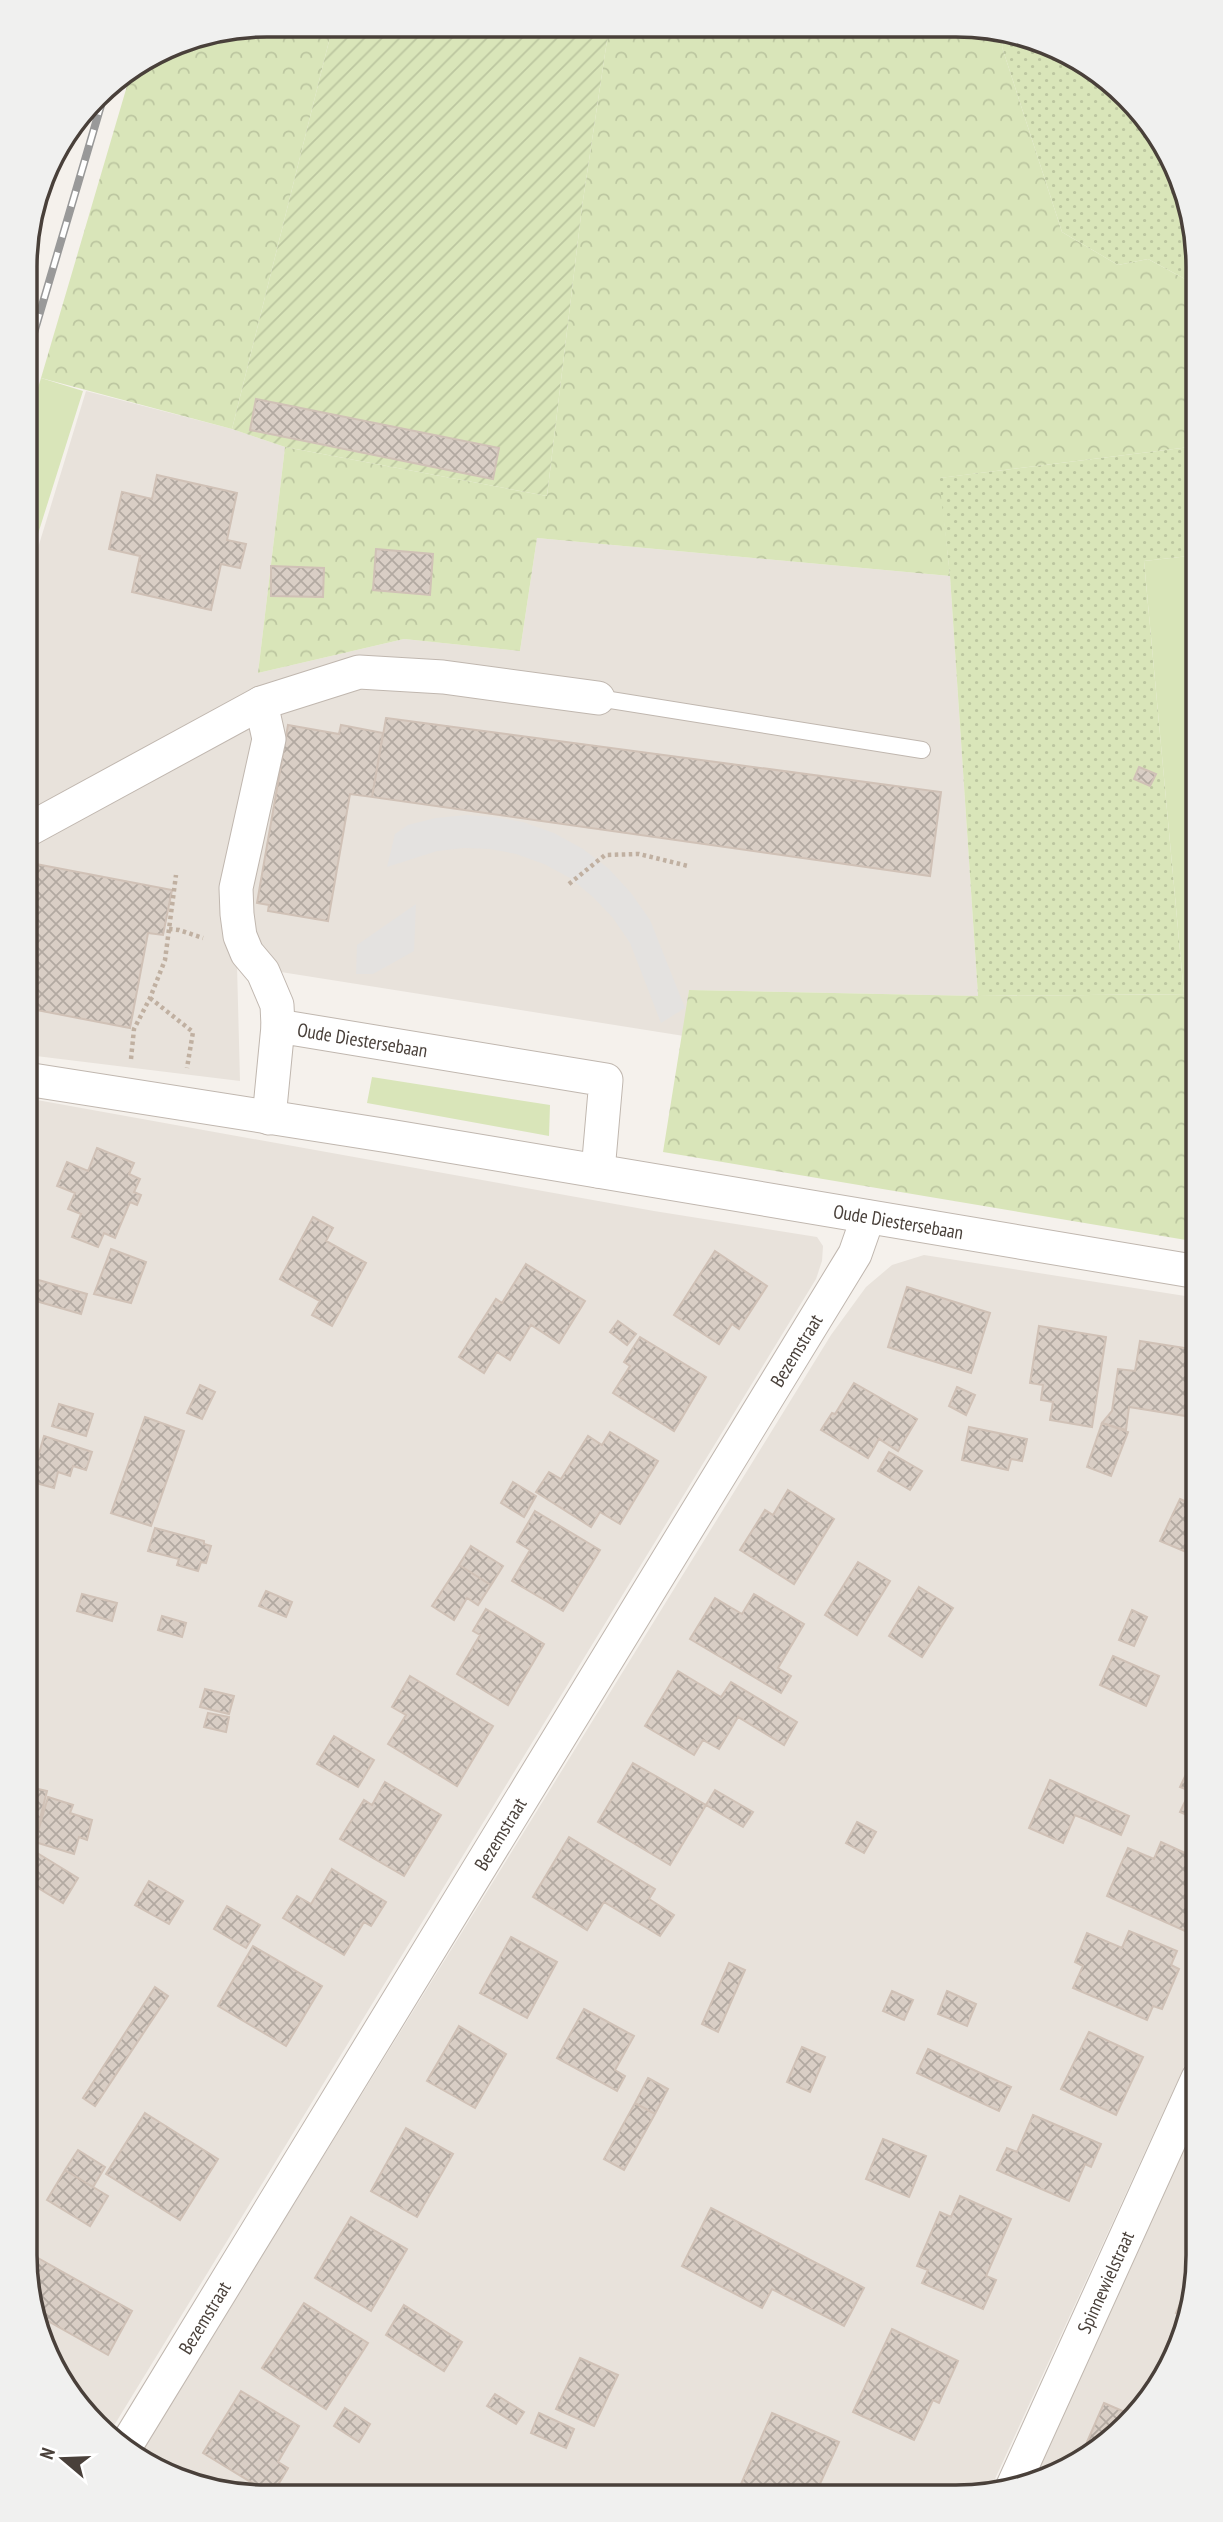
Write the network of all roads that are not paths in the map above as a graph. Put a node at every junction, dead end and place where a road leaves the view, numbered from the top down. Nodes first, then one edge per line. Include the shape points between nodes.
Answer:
1 (598, 698) joint
2 (261, 703) junction
3 (922, 750) dead end
4 (37, 825) edge
5 (278, 1026) junction
6 (37, 1081) edge
7 (269, 1118) junction
8 (598, 1171) junction
9 (868, 1217) junction
10 (1186, 1270) edge
11 (1186, 2105) edge
12 (130, 2440) edge
13 (1018, 2476) edge

1 - 2 street via 443,677 359,672
1 - 3 lane
2 - 4 street
2 - 5 street, Oude Diestersebaan via 269,739 236,888 237,914 247,953 264,972 277,1005
5 - 7 street, Oude Diestersebaan
5 - 8 street, Oude Diestersebaan via 606,1080
6 - 7 street, Oude Diestersebaan
7 - 8 street, Oude Diestersebaan
8 - 9 street, Oude Diestersebaan
9 - 10 street, Oude Diestersebaan
9 - 12 street, Bezemstraat via 855,1254
11 - 13 street, Spinnewielstraat

